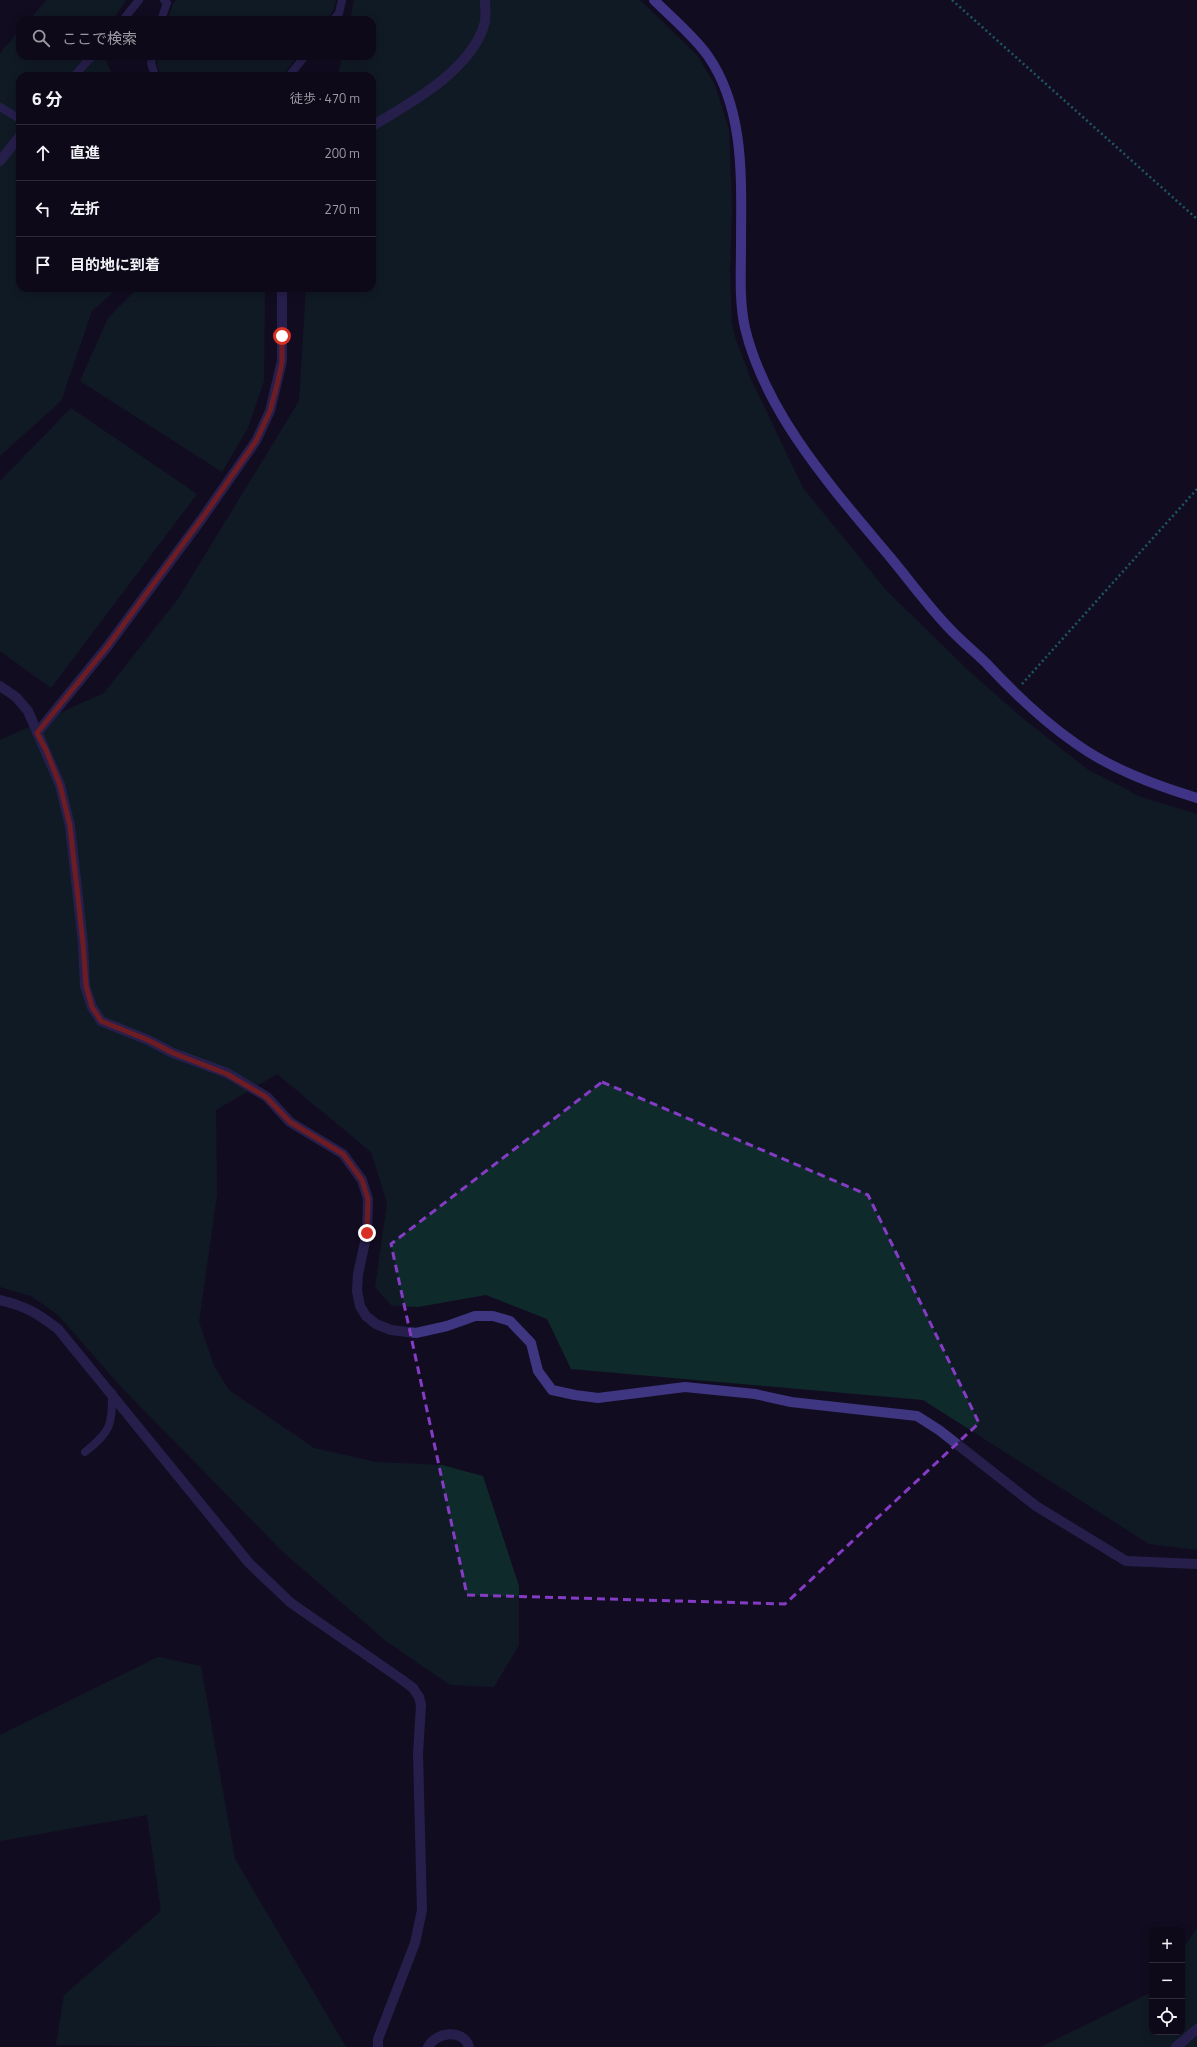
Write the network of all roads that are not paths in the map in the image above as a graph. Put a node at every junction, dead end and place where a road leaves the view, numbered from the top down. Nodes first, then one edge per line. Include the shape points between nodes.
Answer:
1 (139, 0) edge
2 (164, 0) edge
3 (342, 0) edge
4 (485, 0) edge
5 (654, 0) edge
6 (126, 16) edge
7 (163, 16) edge
8 (336, 16) edge
9 (88, 60) edge
10 (152, 60) edge
11 (301, 60) edge
12 (78, 72) edge
13 (154, 72) edge
14 (292, 72) edge
15 (0, 107) edge
16 (16, 117) edge
17 (376, 123) edge
18 (16, 141) edge
19 (0, 161) edge
20 (282, 292) edge
21 (0, 686) edge
22 (37, 733) junction
23 (1197, 798) edge
24 (0, 1300) edge
25 (112, 1393) junction
26 (85, 1452) dead end
27 (1197, 1564) edge
28 (1197, 2029) edge
29 (378, 2047) edge
30 (428, 2047) edge
31 (469, 2047) edge
32 (1176, 2047) edge

1 - 6 lane
2 - 7 lane via 167,3
3 - 8 lane
4 - 17 street via 485,20 481,33 458,64 437,85
5 - 23 street via 707,54 720,77 730,105 740,160 741,307 754,356 768,389 792,431 843,502 949,628 1014,693 1078,746 1156,785
9 - 12 lane
10 - 13 lane
11 - 14 lane
15 - 16 lane
18 - 19 street
20 - 22 street via 282,362 270,411 256,441 107,647
21 - 22 street via 16,697 28,711
22 - 27 street via 60,785 70,826 86,986 92,1007 101,1021 227,1074 266,1097 290,1122 343,1154 362,1180 368,1199 367,1233 357,1291 360,1306 366,1316 376,1324 391,1330 416,1333 475,1316 493,1316 510,1322 531,1343 538,1371 552,1390 575,1395 598,1398 685,1387 917,1416 939,1430 1036,1506 1126,1561
24 - 25 street via 23,1305 58,1329
25 - 26 lane via 112,1419 103,1437
25 - 29 street via 249,1563 291,1603 401,1679 419,1697 422,1910 415,1943 378,2039
28 - 32 street
30 - 31 street via 438,2036 450,2033 460,2036

